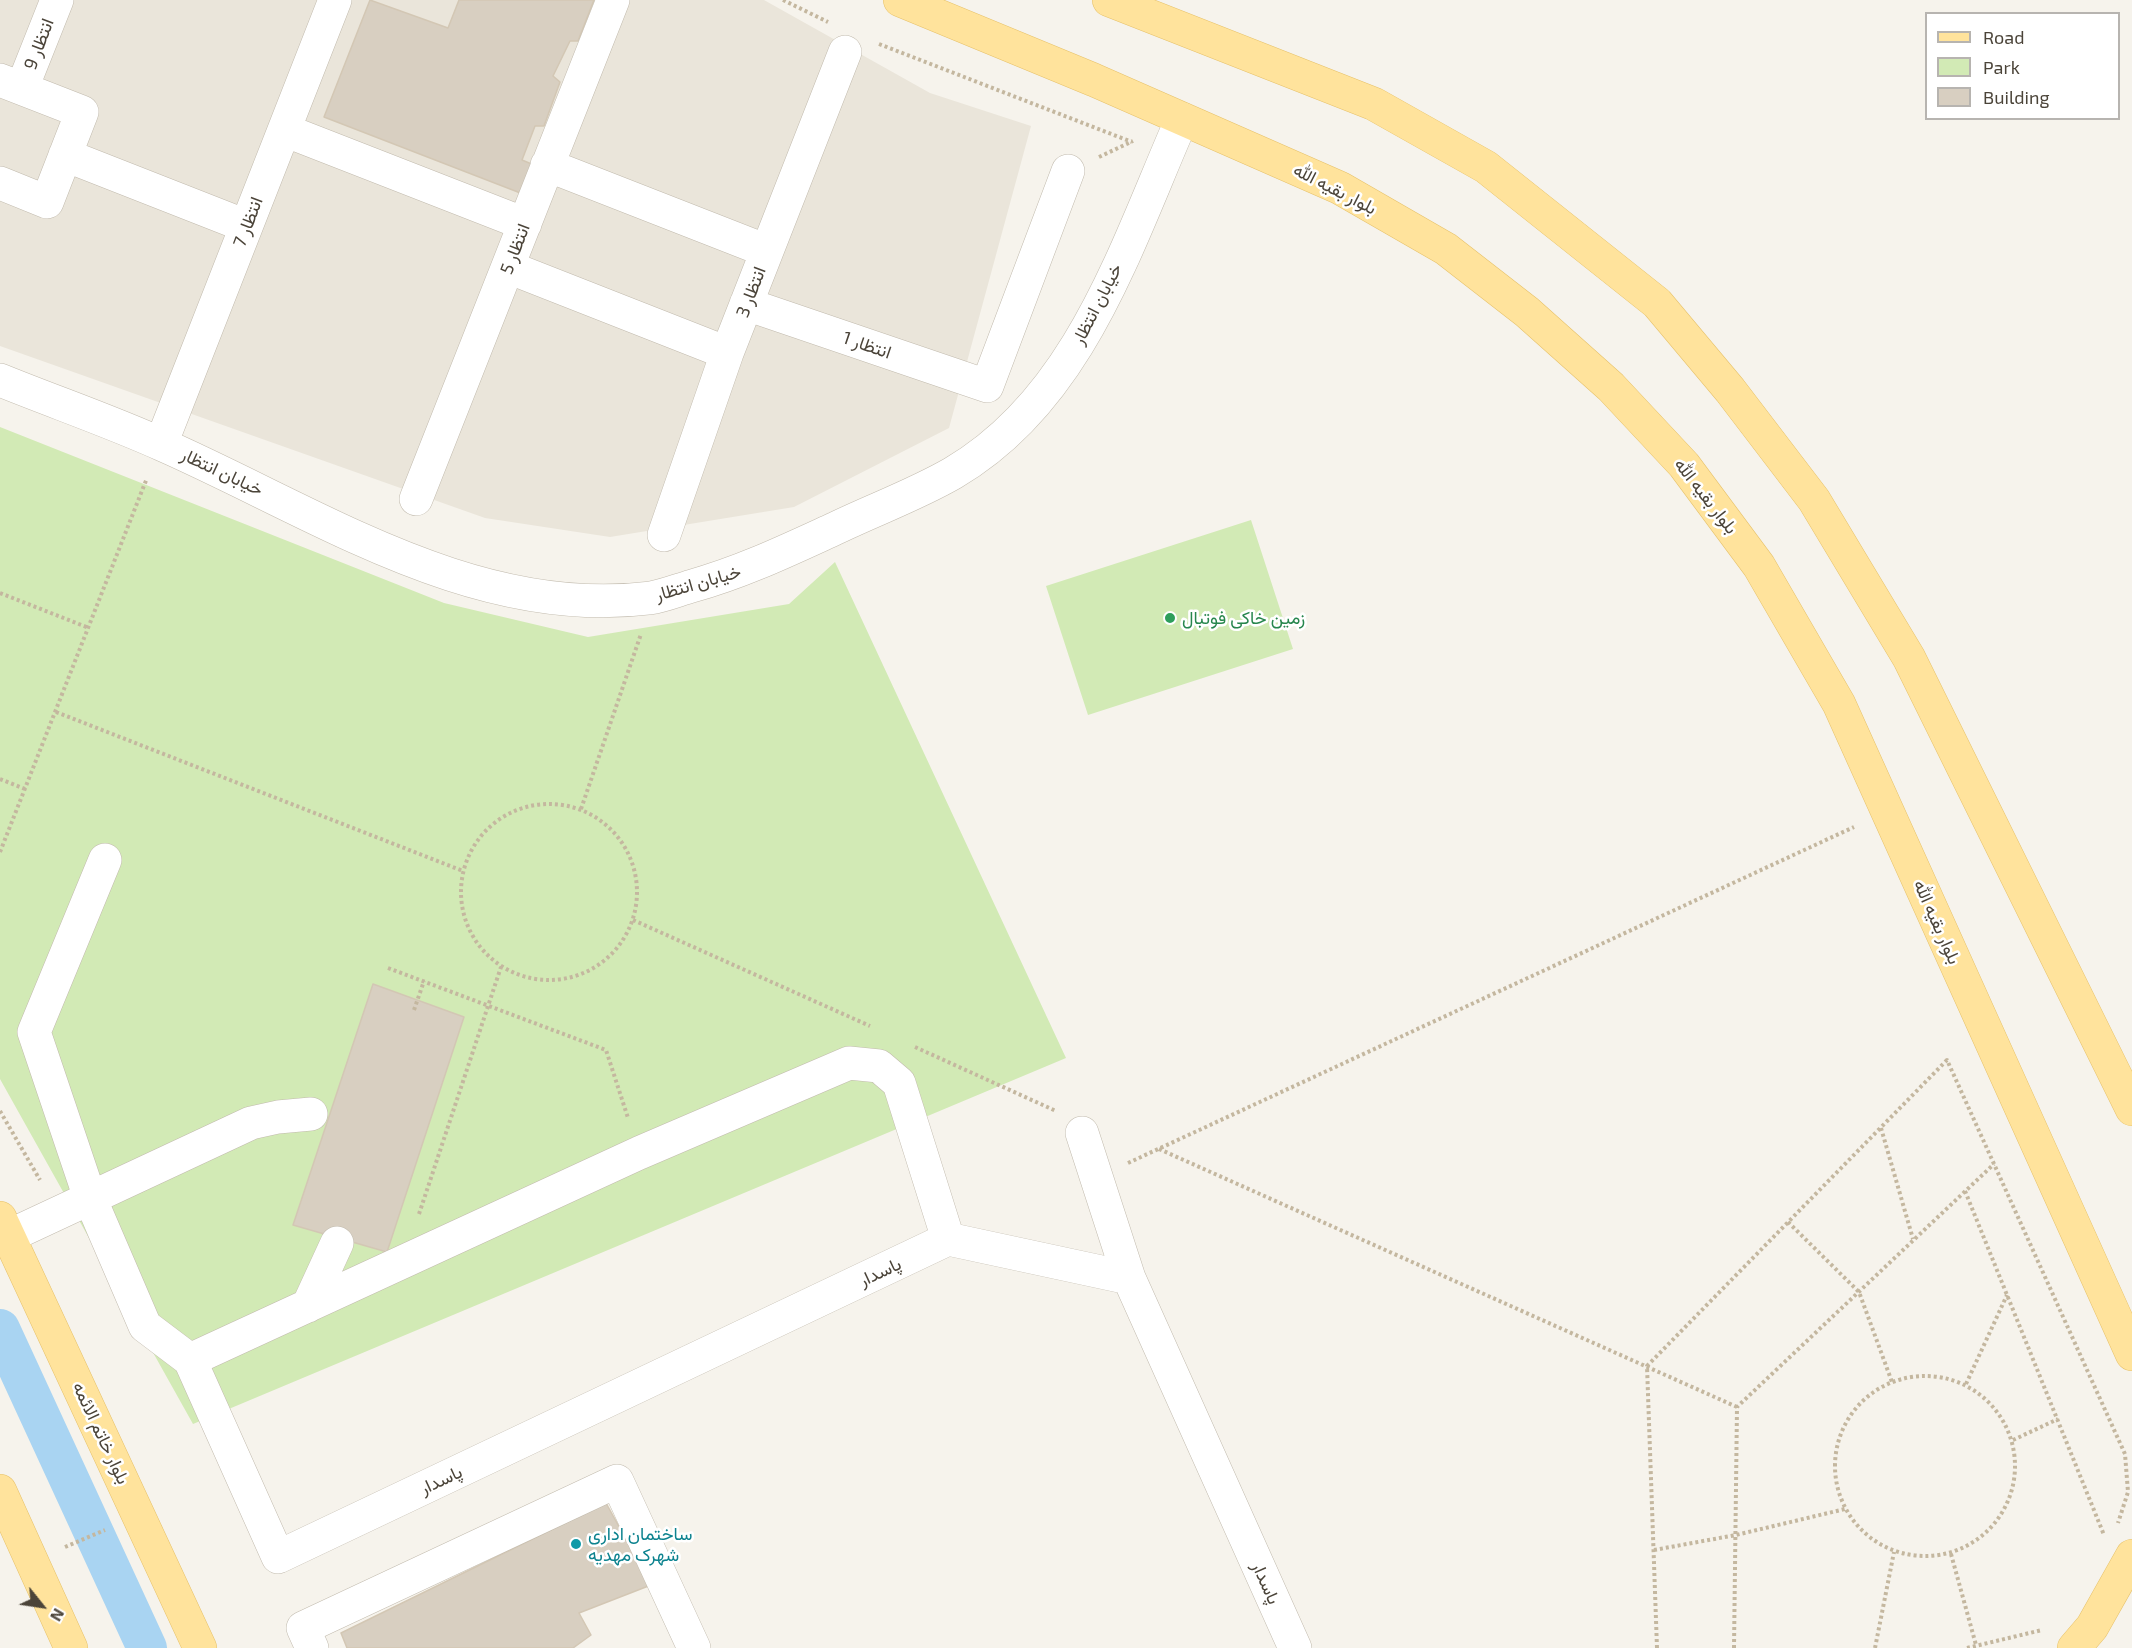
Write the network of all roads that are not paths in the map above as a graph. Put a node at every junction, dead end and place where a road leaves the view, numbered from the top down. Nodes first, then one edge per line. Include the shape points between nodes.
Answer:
1 (57, 0) edge
2 (335, 0) edge
3 (613, 0) edge
4 (900, 0) edge
5 (1109, 0) edge
6 (851, 40) road end
7 (11, 84) edge
8 (1182, 118) junction
9 (284, 130) junction
10 (65, 155) junction
11 (548, 165) junction
12 (1068, 171) road end
13 (0, 183) edge
14 (525, 224) junction
15 (246, 226) junction
16 (767, 251) junction
17 (508, 267) junction
18 (746, 304) junction
19 (727, 353) junction
20 (0, 380) edge
21 (161, 444) junction
22 (417, 499) dead end
23 (664, 535) dead end
24 (105, 860) dead end
25 (2132, 1109) edge
26 (311, 1114) dead end
27 (1082, 1133) road end
28 (90, 1198) junction
29 (4, 1227) edge
30 (948, 1239) junction
31 (337, 1243) dead end
32 (1129, 1278) junction
33 (308, 1306) junction
34 (2132, 1354) edge
35 (190, 1360) junction
36 (0, 1491) edge
37 (2119, 1547) edge
38 (71, 1648) edge
39 (200, 1648) edge
40 (312, 1648) edge
41 (694, 1648) edge
42 (1295, 1648) edge
43 (2074, 1648) edge

1 - 7 street, انتظار 9
2 - 9 street, انتظار 7
3 - 11 street, انتظار 5
4 - 8 main road, بلوار بقیه الله
5 - 25 main road via 1374,104 1486,166 1657,303 1814,500 1909,658
6 - 16 street, انتظار 3
7 - 10 street via 82,112
8 - 21 street, خیابان انتظار via 1099,308 1061,373 1014,428 953,473 740,572 653,598 592,602 532,596 461,579 395,554
8 - 34 main road, بلوار بقیه الله via 1340,188 1446,249 1527,312 1611,387 1684,465 1760,566 1839,704
9 - 14 street
9 - 15 street, انتظار 7
10 - 13 street via 47,202
10 - 15 street
11 - 14 street, انتظار 5
11 - 16 street
12 - 18 street, انتظار 1 via 987,386
14 - 17 street, انتظار 5
15 - 21 street, انتظار 7
16 - 18 street, انتظار 3
17 - 19 street
17 - 22 street, انتظار 5
18 - 19 street, انتظار 3
19 - 23 street, انتظار 3
20 - 21 street, خیابان انتظار
24 - 28 street via 34,1032
26 - 28 street via 251,1123
27 - 32 street, پاسدار
28 - 29 street via 59,1212
28 - 35 street via 145,1326
29 - 39 main road, بلوار خاتم الائمه
30 - 32 street
30 - 33 street via 898,1083 879,1066 849,1063 639,1153
30 - 35 street, پاسدار via 278,1557
31 - 33 street
32 - 42 street, پاسدار
33 - 35 street
36 - 38 main road
37 - 43 main road via 2092,1627
40 - 41 street via 303,1628 617,1481

